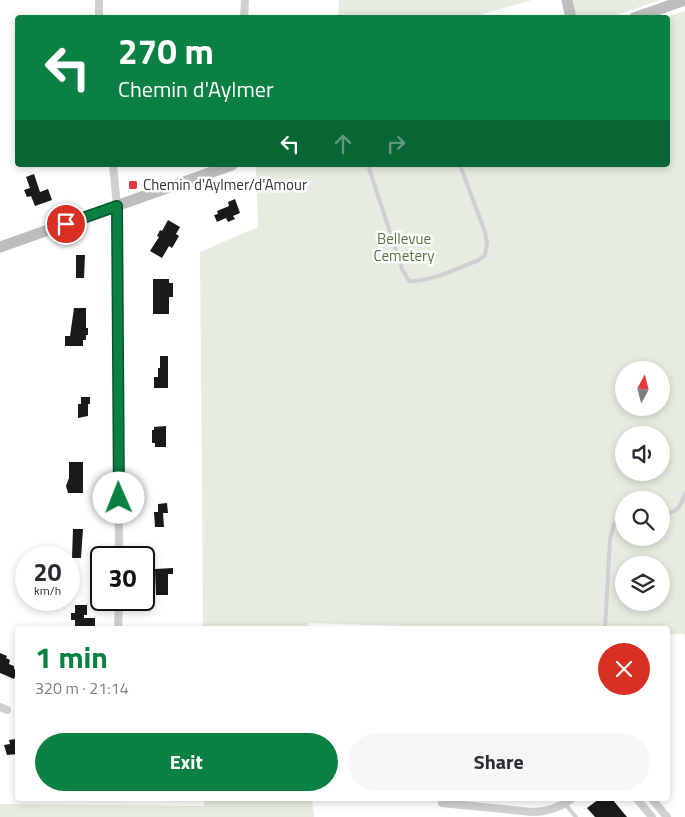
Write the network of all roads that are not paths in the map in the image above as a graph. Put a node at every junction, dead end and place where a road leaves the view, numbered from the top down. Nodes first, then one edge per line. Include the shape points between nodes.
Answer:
1 (99, 0) edge
2 (245, 0) edge
3 (567, 0) edge
4 (685, 0) edge
5 (99, 15) edge
6 (244, 15) edge
7 (570, 15) edge
8 (642, 15) edge
9 (113, 167) edge
10 (226, 167) edge
11 (369, 167) edge
12 (461, 167) edge
13 (117, 206) junction
14 (0, 247) edge
15 (685, 494) edge
16 (670, 514) edge
17 (615, 523) edge
18 (119, 546) edge
19 (119, 611) edge
20 (118, 626) edge
21 (605, 626) edge
22 (568, 801) edge
23 (639, 801) edge
24 (654, 801) edge
25 (442, 804) dead end
26 (576, 817) edge
27 (652, 817) edge
28 (667, 817) edge

1 - 5 street
2 - 6 street
3 - 7 main road
4 - 8 main road
9 - 13 street
10 - 13 main road
11 - 12 lane via 402,269 409,280 416,281 479,260 485,255 485,232
13 - 14 main road
13 - 18 street
15 - 16 lane via 680,507
17 - 21 lane via 610,539
19 - 20 street
22 - 25 street via 546,812
22 - 26 lane
23 - 27 street
24 - 28 street

